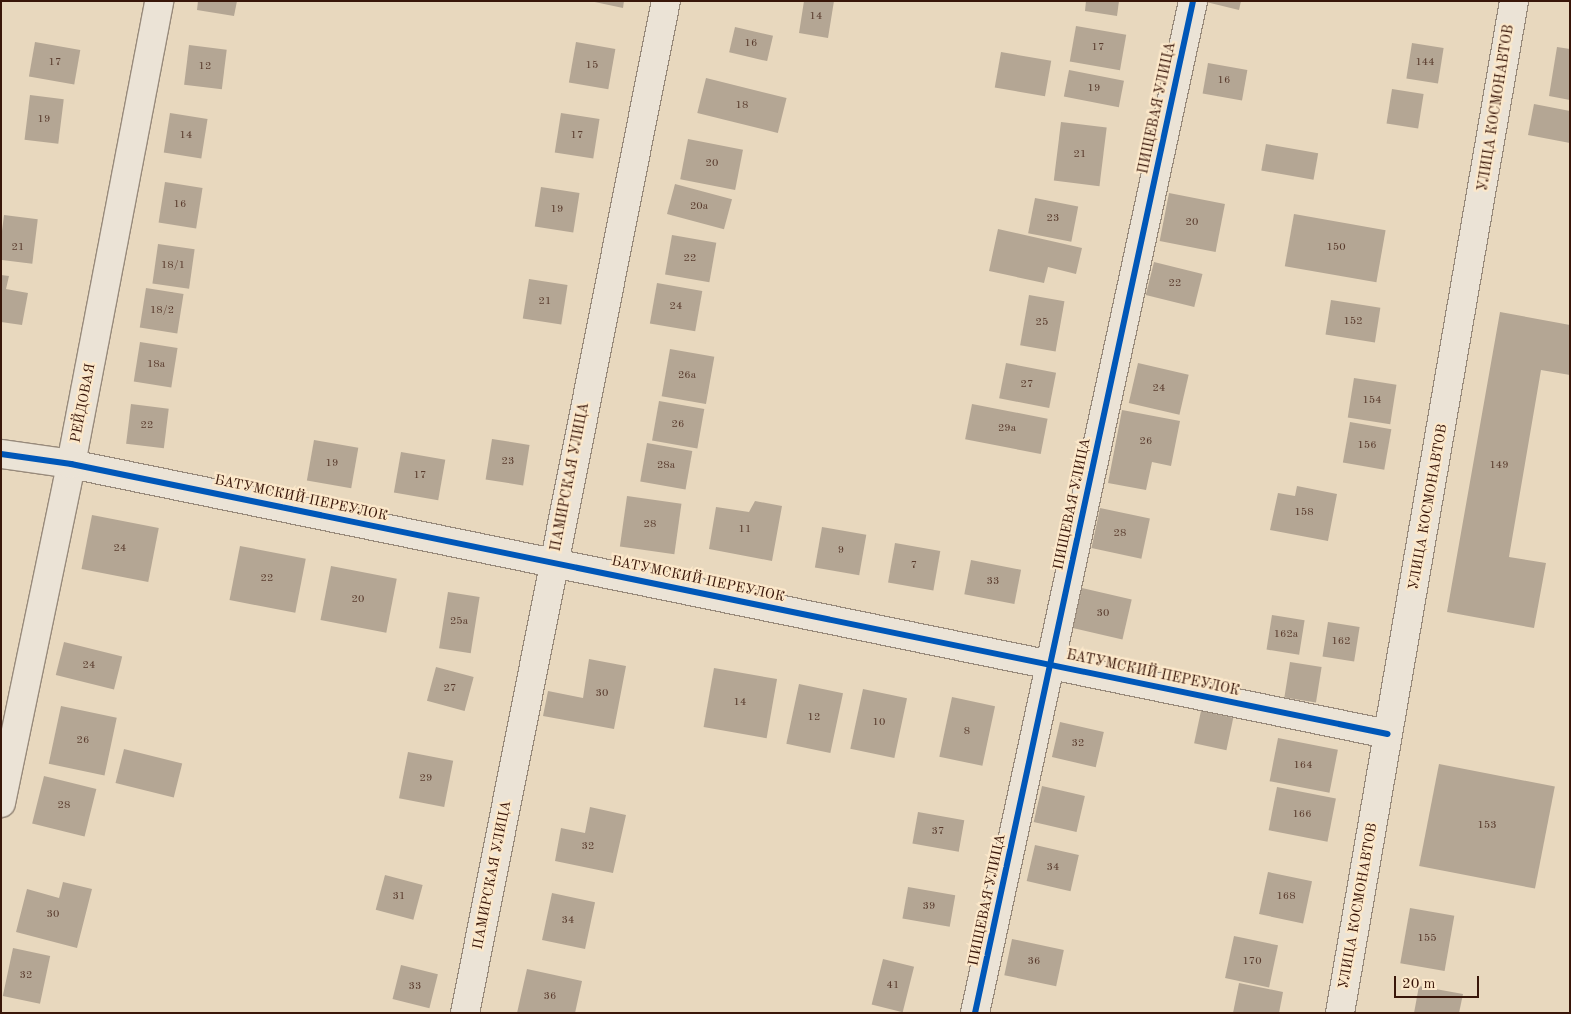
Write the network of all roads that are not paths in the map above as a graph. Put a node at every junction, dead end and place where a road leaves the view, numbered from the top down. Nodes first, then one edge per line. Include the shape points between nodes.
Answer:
1 (159, 1) edge
2 (666, 1) edge
3 (1193, 1) edge
4 (1514, 1) edge
5 (1, 454) edge
6 (71, 464) junction
7 (553, 562) junction
8 (1051, 664) junction
9 (1388, 734) junction
10 (1, 803) edge
11 (466, 1013) edge
12 (975, 1013) edge
13 (1340, 1013) edge

1 - 6 street, РЕЙДОВАЯ
2 - 7 street, ПАМИРСКАЯ УЛИЦА
3 - 8 street, ПИЩЕВАЯ УЛИЦА
4 - 9 street, УЛИЦА КОСМОНАВТОВ
5 - 6 street, БАТУМСКИЙ ПЕРЕУЛОК
6 - 7 street, БАТУМСКИЙ ПЕРЕУЛОК
6 - 10 street, РЕЙДОВАЯ
7 - 8 street, БАТУМСКИЙ ПЕРЕУЛОК
7 - 11 street, ПАМИРСКАЯ УЛИЦА
8 - 9 street, БАТУМСКИЙ ПЕРЕУЛОК
8 - 12 street, ПИЩЕВАЯ УЛИЦА
9 - 13 street, УЛИЦА КОСМОНАВТОВ

